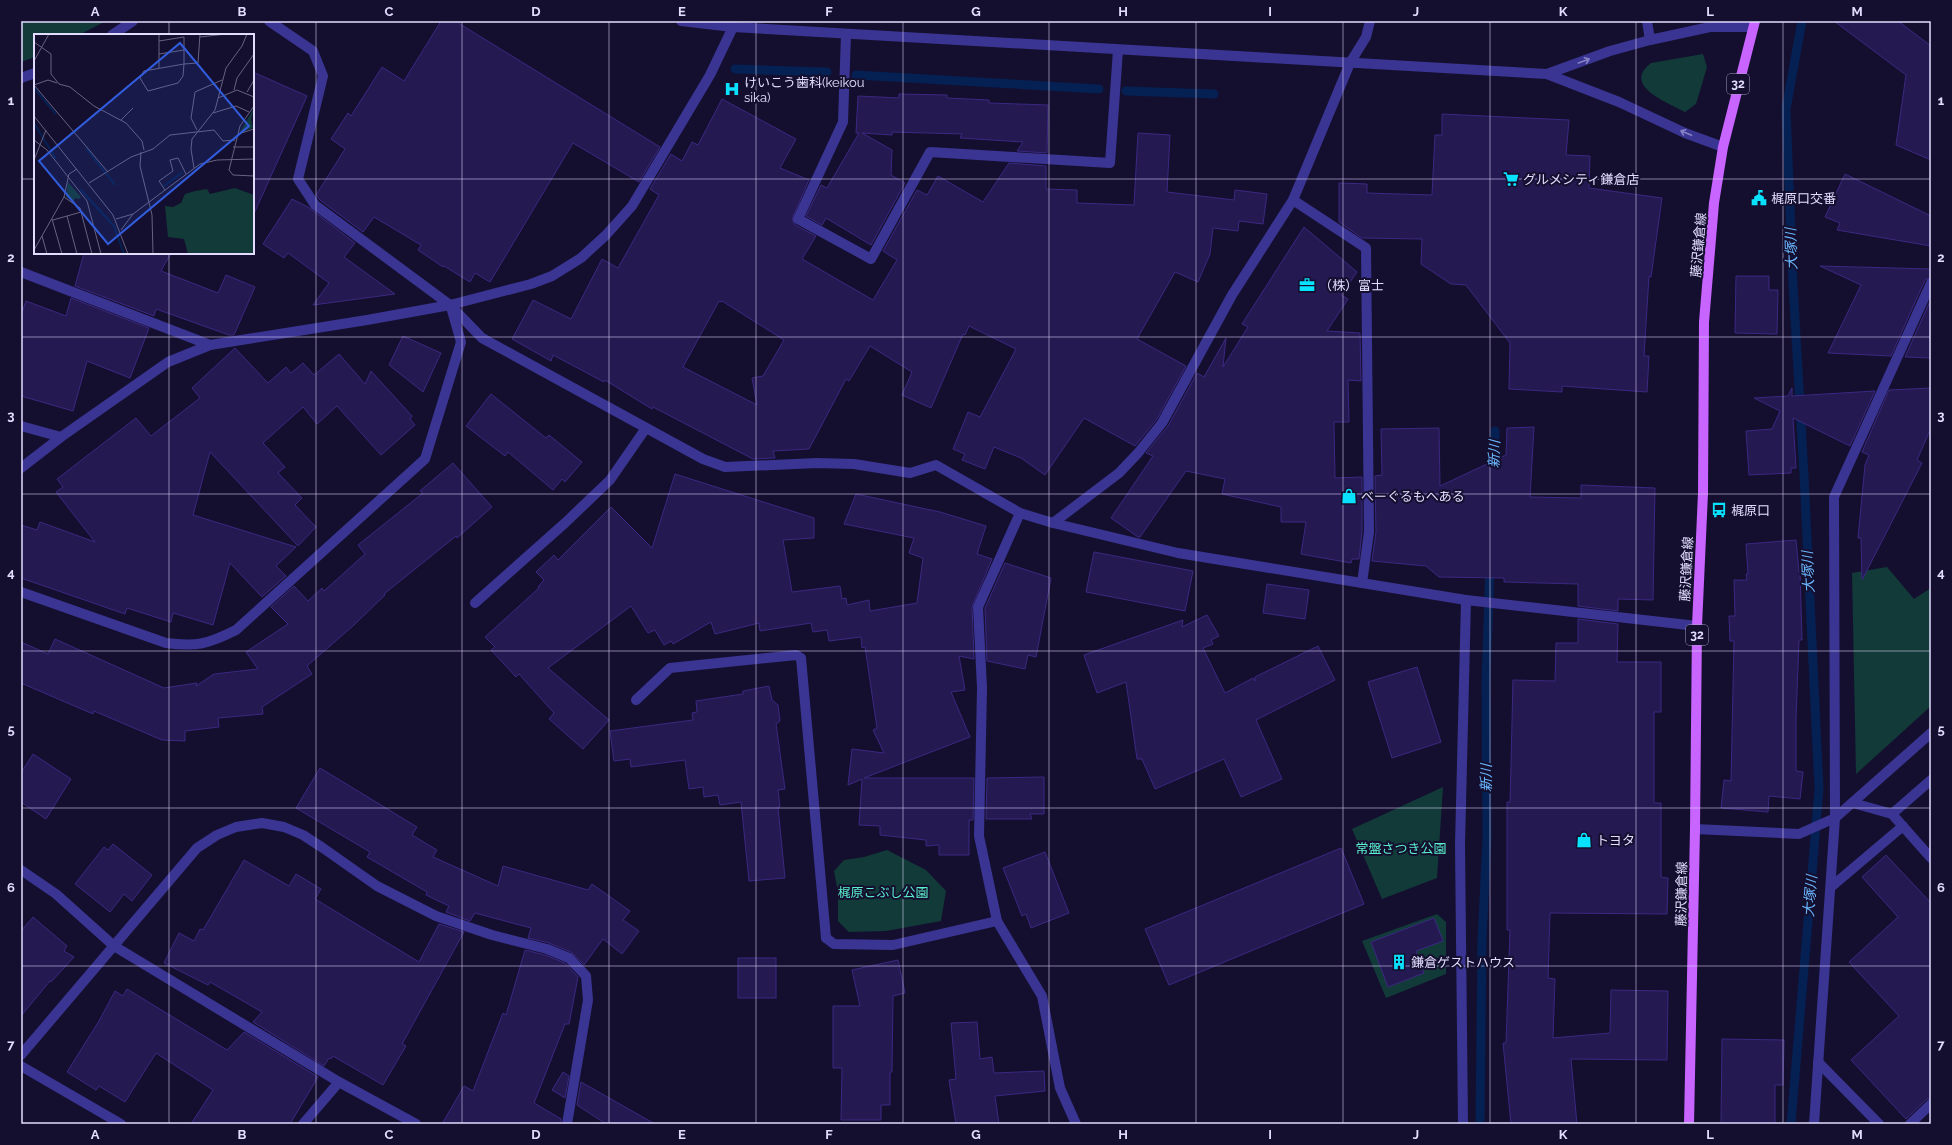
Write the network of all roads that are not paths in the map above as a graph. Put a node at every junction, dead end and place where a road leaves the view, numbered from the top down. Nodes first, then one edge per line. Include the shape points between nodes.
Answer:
1 (133, 21) edge
2 (268, 21) edge
3 (681, 21) edge
4 (1370, 21) edge
5 (1647, 21) edge
6 (1754, 24) edge
7 (733, 27) junction
8 (114, 34) edge
9 (846, 34) junction
10 (1650, 40) junction
11 (1118, 50) junction
12 (1350, 63) junction
13 (34, 73) edge
14 (1547, 74) junction
15 (21, 78) edge
16 (1723, 147) junction
17 (1293, 200) junction
18 (21, 272) edge
19 (1931, 283) edge
20 (450, 305) junction
21 (210, 345) junction
22 (21, 426) edge
23 (646, 428) junction
24 (61, 437) junction
25 (21, 468) edge
26 (1020, 513) junction
27 (1053, 523) junction
28 (1362, 583) junction
29 (21, 592) edge
30 (1466, 600) junction
31 (475, 603) dead end
32 (1697, 626) junction
33 (636, 700) dead end
34 (1931, 733) edge
35 (1931, 780) edge
36 (1853, 803) junction
37 (1892, 814) junction
38 (1835, 818) junction
39 (1903, 826) junction
40 (1695, 828) junction
41 (1931, 858) edge
42 (21, 870) edge
43 (1831, 887) junction
44 (997, 921) junction
45 (114, 946) junction
46 (21, 1055) edge
47 (1818, 1062) junction
48 (21, 1066) edge
49 (339, 1082) junction
50 (1931, 1104) edge
51 (121, 1124) edge
52 (303, 1124) edge
53 (416, 1124) edge
54 (567, 1124) edge
55 (1076, 1124) edge
56 (1463, 1124) edge
57 (1689, 1124) edge
58 (1814, 1124) edge
59 (1879, 1124) edge
60 (1910, 1124) edge

1 - 8 street
2 - 20 street via 313,51 323,76 298,179 315,205
3 - 7 street
4 - 12 street via 1366,37
5 - 10 street
6 - 10 street via 1710,27
6 - 16 main road, 藤沢鎌倉線 / 32
7 - 9 street
7 - 20 street via 710,75 652,174 632,206 606,235 581,258 552,276
9 - 11 street
9 - 11 street via 843,122 798,219 872,259 930,152 1110,163
14 -> 10 street via 1610,51
11 - 12 street
12 - 14 street
12 - 17 street
13 - 15 street
16 -> 14 street
16 - 32 main road, 藤沢鎌倉線 / 32 via 1714,203 1704,322 1703,493
17 - 27 street via 1232,295 1162,423 1119,472
17 - 28 street via 1366,248 1369,532
18 - 21 street
19 - 38 street via 1834,497
20 - 21 street
20 - 23 street via 482,338
20 - 29 street via 461,342 425,459 236,630 214,641 189,646 166,643
21 - 24 street via 168,362
22 - 24 street
23 - 26 street via 703,460 725,467 854,464 910,473 936,465
23 - 31 street via 610,480
24 - 25 street
26 - 27 street
26 - 44 street via 978,607 982,688 979,836
27 - 28 street via 1178,553
28 - 30 street
30 - 32 street
30 - 56 street via 1460,846
32 - 40 main road, 藤沢鎌倉線 / 32
33 - 44 street via 670,668 796,655 801,658 826,938 834,944 893,945
34 - 36 street
35 - 37 street
36 - 37 street
36 - 38 street
37 - 39 street
38 - 40 street via 1799,834
38 - 43 street
39 - 41 street
39 - 43 street
40 - 57 main road, 藤沢鎌倉線 / 32
42 - 45 street via 56,894
43 - 47 street
44 - 55 street via 1042,996 1060,1088
45 - 46 street
45 - 49 street
45 - 54 street via 197,848 236,827 262,823 284,827 303,835 377,886 436,916 492,935 548,949 569,958 586,976 588,1000
47 - 58 street
47 - 59 street
48 - 51 street
49 - 52 street
49 - 53 street
50 - 60 street

